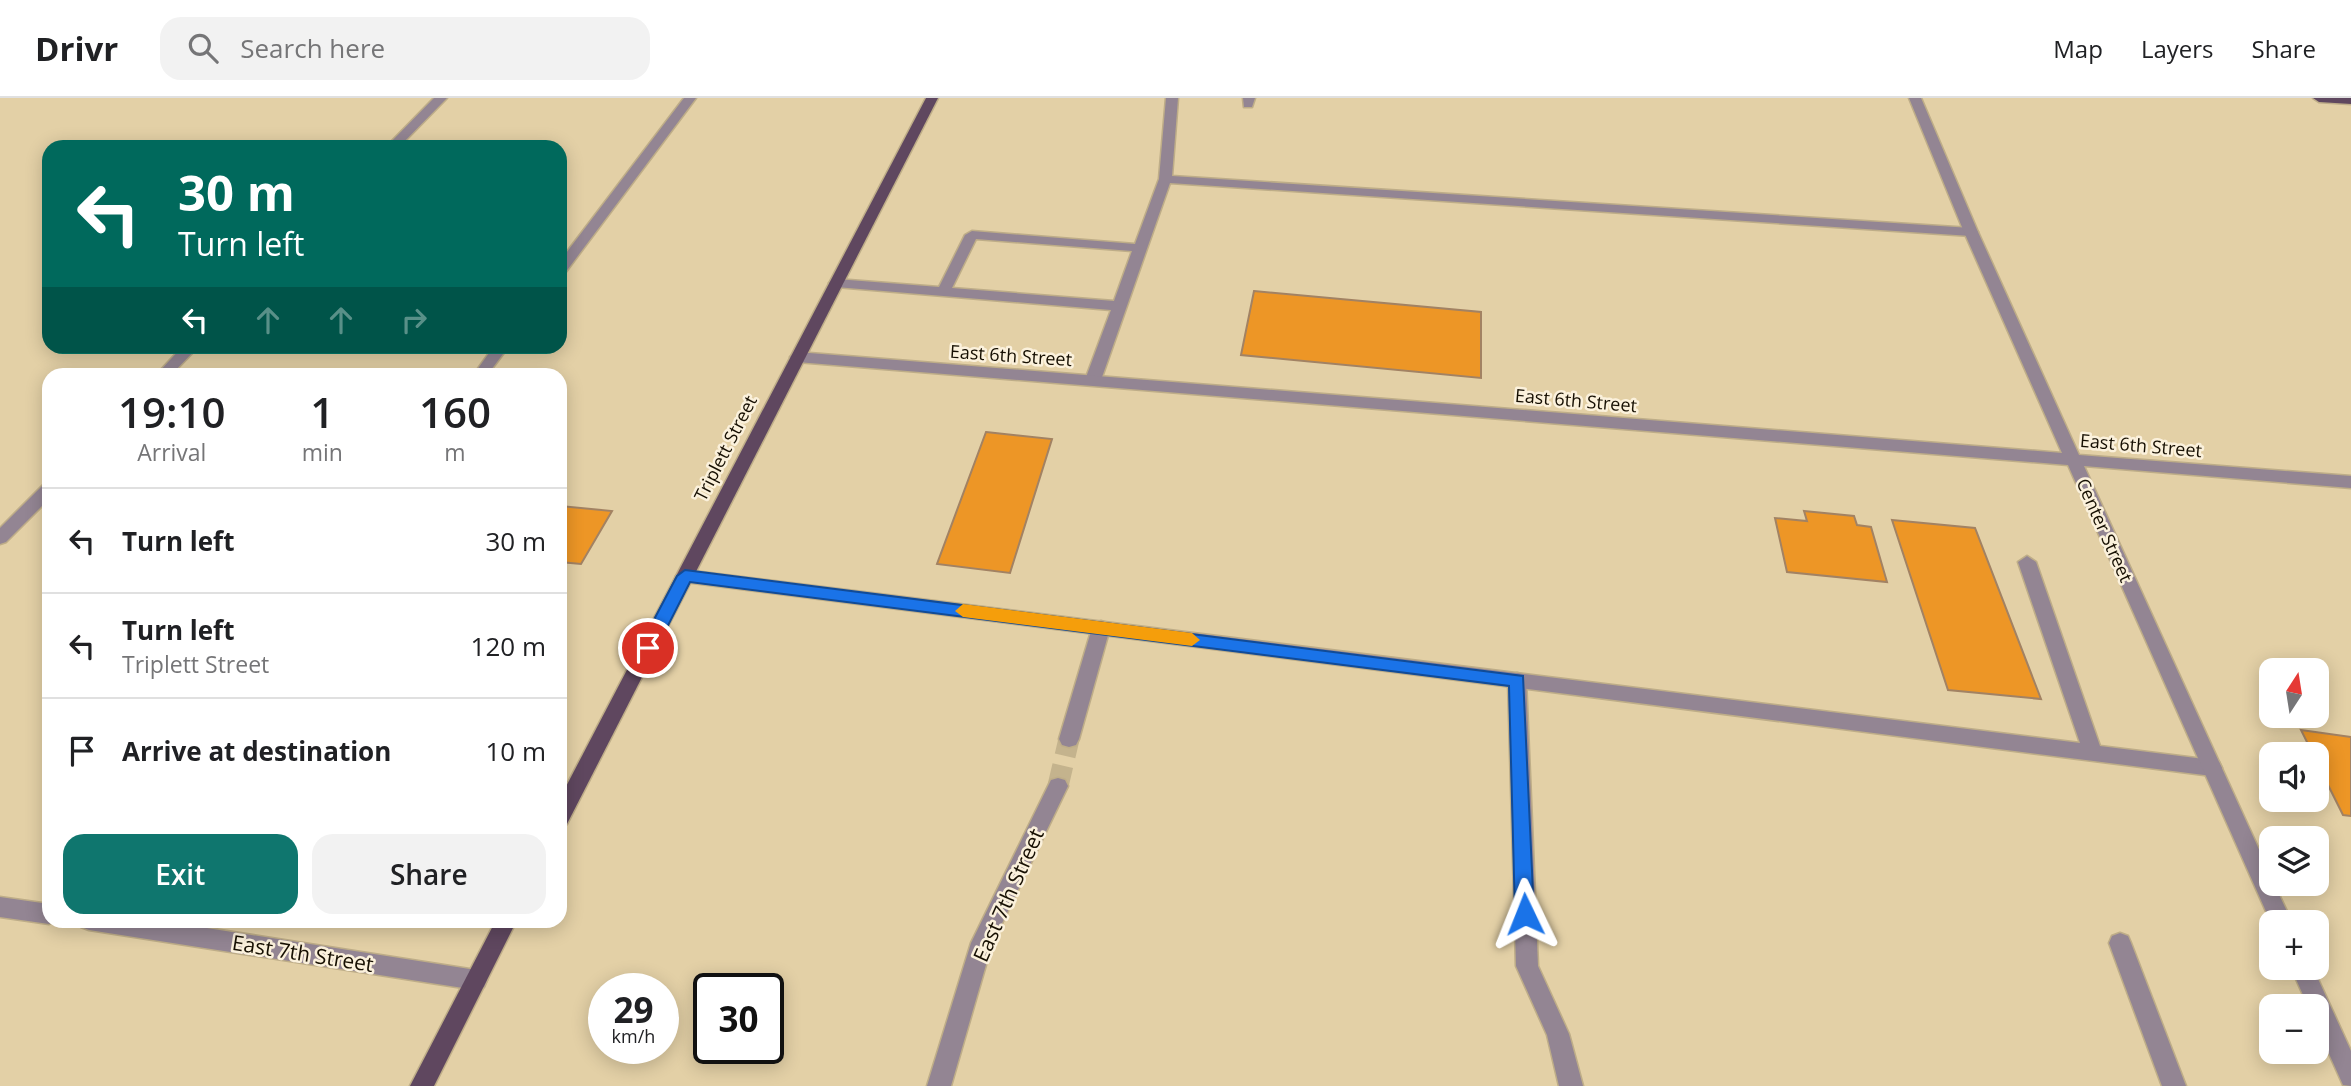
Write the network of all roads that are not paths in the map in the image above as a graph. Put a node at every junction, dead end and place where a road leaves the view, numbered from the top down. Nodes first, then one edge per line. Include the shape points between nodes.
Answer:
1 (441, 98) edge
2 (690, 98) edge
3 (932, 98) edge
4 (1172, 98) edge
5 (1914, 98) edge
6 (2319, 98) edge
7 (2351, 100) edge
8 (399, 140) edge
9 (1165, 179) junction
10 (1971, 232) junction
11 (1140, 248) junction
12 (567, 261) edge
13 (836, 283) junction
14 (943, 292) junction
15 (1119, 306) junction
16 (184, 354) edge
17 (797, 357) junction
18 (170, 368) edge
19 (1093, 380) junction
20 (2073, 458) junction
21 (2351, 482) edge
22 (42, 496) edge
23 (0, 538) edge
24 (2027, 562) dead end
25 (685, 576) junction
26 (1101, 628) junction
27 (1517, 680) junction
28 (1069, 739) tunnel mouth
29 (2093, 753) junction
30 (2212, 768) junction
31 (1058, 786) tunnel mouth
32 (567, 804) edge
33 (0, 907) edge
34 (2276, 910) edge
35 (42, 913) edge
36 (141, 928) edge
37 (503, 928) edge
38 (2120, 943) dead end
39 (477, 980) junction
40 (2307, 980) edge
41 (2351, 1077) edge
42 (422, 1086) edge
43 (939, 1086) edge
44 (1571, 1086) edge
45 (2175, 1086) edge

1 - 8 street
2 - 12 street
3 - 13 main road, Triplett Street
4 - 9 street
5 - 10 street, Center Street
6 - 7 main road
9 - 10 street
9 - 11 street
10 - 20 street, Center Street
11 - 14 street via 972,235
11 - 15 street
13 - 14 street
13 - 17 main road, Triplett Street
14 - 15 street
15 - 19 street
16 - 18 street
17 - 19 street, East 6th Street
17 - 25 main road, Triplett Street
19 - 20 street, East 6th Street
20 - 21 street, East 6th Street
20 - 30 street, Center Street
22 - 23 street
24 - 29 street
25 - 26 street
25 - 32 main road, Triplett Street
26 - 27 street
26 - 28 street
27 - 29 street
27 - 44 street via 1527,966 1558,1034
29 - 30 street
30 - 34 street, Center Street
31 - 43 street, East 7th Street via 982,943
33 - 35 street
36 - 39 street, East 7th Street
37 - 39 main road
38 - 45 street
39 - 42 main road
40 - 41 street

